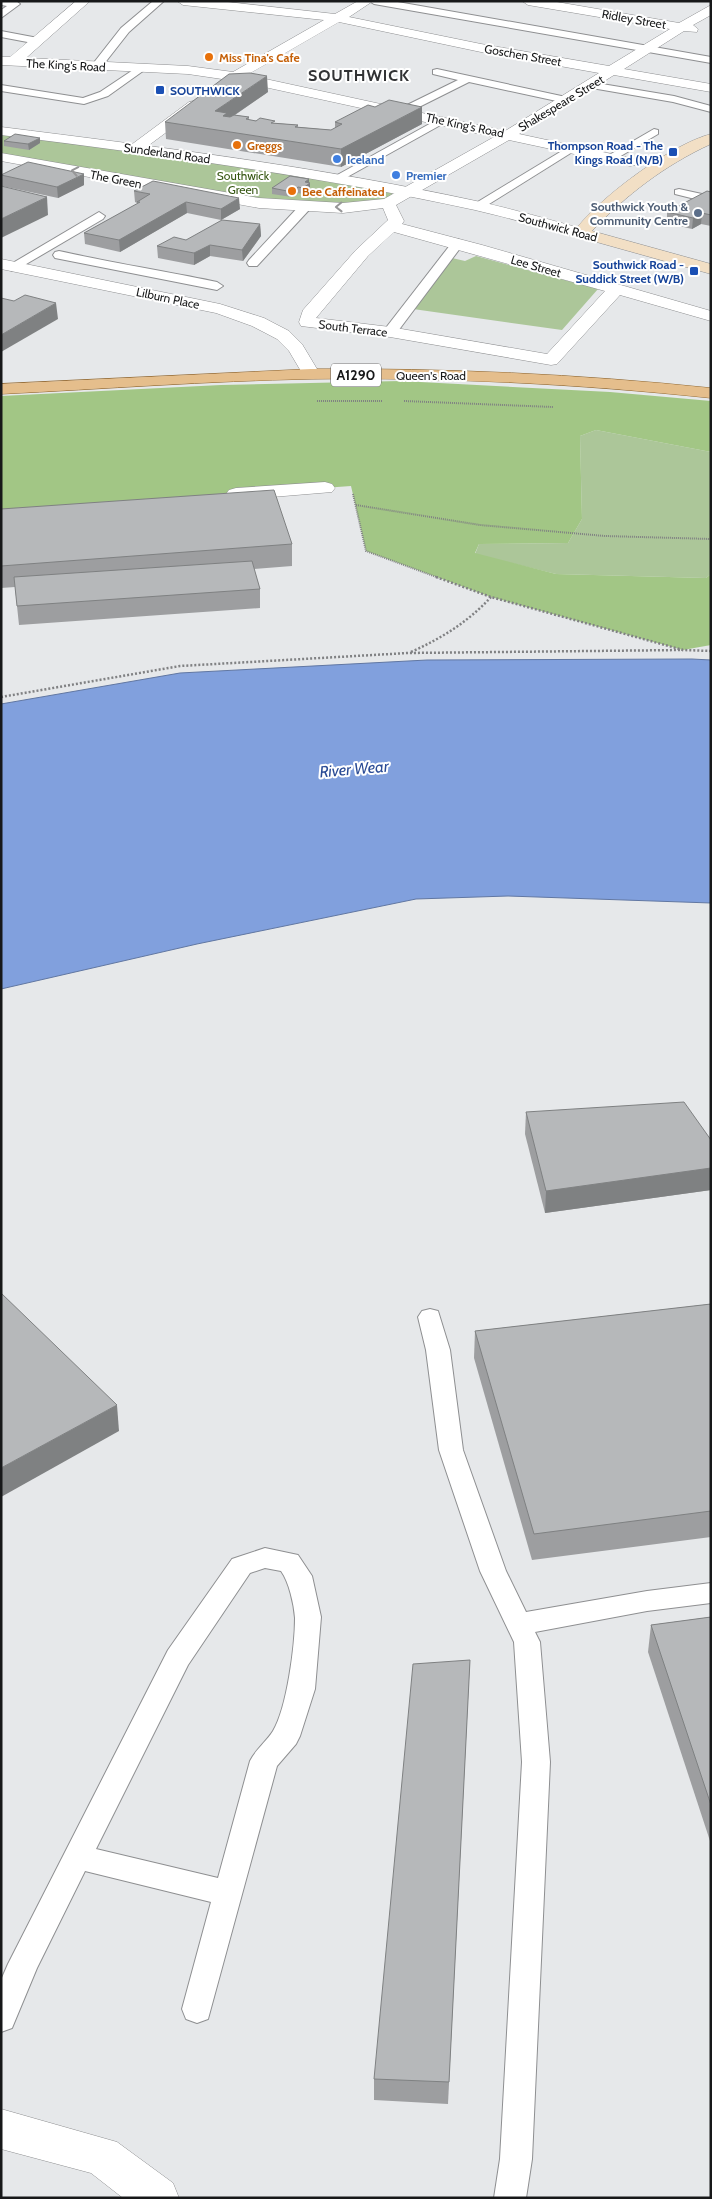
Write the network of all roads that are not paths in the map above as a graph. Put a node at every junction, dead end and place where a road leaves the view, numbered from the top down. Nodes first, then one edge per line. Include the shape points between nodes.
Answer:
1 (84, 1) edge
2 (159, 1) edge
3 (183, 1) edge
4 (367, 1) edge
5 (374, 1) edge
6 (528, 1) edge
7 (1, 2) edge
8 (711, 9) edge
9 (1, 15) edge
10 (337, 18) junction
11 (684, 27) junction
12 (702, 30) dead end
13 (1, 34) edge
14 (38, 41) junction
15 (647, 50) junction
16 (711, 60) edge
17 (7, 62) edge
18 (96, 67) junction
19 (139, 69) junction
20 (612, 71) junction
21 (437, 72) dead end
22 (233, 76) junction
23 (468, 79) junction
24 (590, 85) junction
25 (218, 87) edge
26 (1, 88) edge
27 (711, 88) edge
28 (203, 98) edge
29 (566, 100) junction
30 (711, 109) edge
31 (403, 111) junction
32 (442, 120) junction
33 (1, 131) edge
34 (654, 132) dead end
35 (509, 134) junction
36 (709, 140) edge
37 (136, 148) junction
38 (570, 149) junction
39 (1, 157) edge
40 (610, 158) junction
41 (630, 162) dead end
42 (336, 179) junction
43 (406, 192) junction
44 (679, 192) dead end
45 (711, 200) edge
46 (388, 204) junction
47 (477, 206) junction
48 (305, 207) junction
49 (99, 216) dead end
50 (390, 226) junction
51 (581, 233) junction
52 (458, 243) junction
53 (59, 255) dead end
54 (253, 263) dead end
55 (7, 266) edge
56 (124, 269) junction
57 (711, 269) edge
58 (100, 284) junction
59 (217, 286) dead end
60 (616, 289) junction
61 (711, 301) edge
62 (692, 311) junction
63 (711, 316) edge
64 (390, 332) junction
65 (311, 374) junction
66 (1, 389) edge
67 (711, 393) edge
68 (324, 488) road end
69 (217, 496) edge
70 (430, 1317) dead end
71 (711, 1593) edge
72 (518, 1624) junction
73 (78, 1857) junction
74 (228, 1893) junction
75 (197, 2008) dead end
76 (1, 2018) edge
77 (1, 2129) edge
78 (158, 2198) edge
79 (510, 2198) edge

1 - 14 street
2 - 18 lane via 125,30
3 - 10 street, Goschen Street
4 - 10 street
5 - 15 lane
6 - 11 street, Ridley Street
7 - 9 lane via 15,4
8 - 11 street, Shakespeare Street
10 - 20 street, Goschen Street
10 - 22 street
11 - 12 street, Ridley Street
11 - 15 street, Shakespeare Street
13 - 14 lane
14 - 17 street
15 - 16 lane
15 - 20 street, Shakespeare Street
17 - 18 street, The King's Road
18 - 19 street, The King's Road
19 - 22 street, The King's Road via 188,70
19 - 26 lane via 91,100
20 - 24 street, Shakespeare Street
20 - 27 street, Goschen Street
21 - 23 lane
22 - 25 street
22 - 31 street, The King's Road
23 - 29 lane
23 - 31 lane
24 - 29 street, Shakespeare Street
24 - 30 lane via 674,99
28 - 37 street
29 - 35 street, Shakespeare Street
31 - 32 street, The King's Road
32 - 35 street, The King's Road
32 - 42 lane
33 - 37 street, Sunderland Road
34 - 40 lane
35 - 38 street, The King's Road
35 - 43 street, Shakespeare Street
36 - 51 main road via 641,178
37 - 42 street, Sunderland Road
38 - 40 street, The King's Road
38 - 47 lane
48 -> 39 street, The Green via 259,204
40 - 41 street, The King's Road
42 - 43 street, Sunderland Road
43 - 46 street, The Green
43 - 47 street, Southwick Road
44 - 45 lane
46 -> 48 street, The Green
46 - 50 street via 396,221
47 - 51 street, Southwick Road
48 - 54 lane
49 - 55 lane
50 - 52 street, Lee Street
50 - 64 street, South Terrace via 309,314 307,322
51 - 57 main road, Southwick Road
52 - 60 street, Lee Street
52 - 64 lane
53 - 56 lane
55 - 58 street, Lilburn Place
56 - 58 lane
56 - 59 lane via 138,269
58 - 65 street, Lilburn Place via 220,310 258,322 283,335 296,348
60 - 62 street, Lee Street
60 - 64 street, South Terrace via 551,360 480,341
61 - 62 street
62 - 63 street, Lee Street
65 - 66 main road, Queen's Road / A1290
65 - 67 main road, Queen's Road / A1290 via 578,381
68 - 69 street
70 - 72 lane via 438,1350 451,1450 493,1571
71 - 72 lane
72 - 79 lane via 527,1642 536,1762 516,2159
73 - 74 lane
73 - 74 lane via 178,1658 241,1566 265,1558 289,1562 299,1576 308,1617 300,1689 286,1736 264,1761
73 - 76 lane via 24,1964
74 - 75 lane
77 - 78 street via 102,2156

